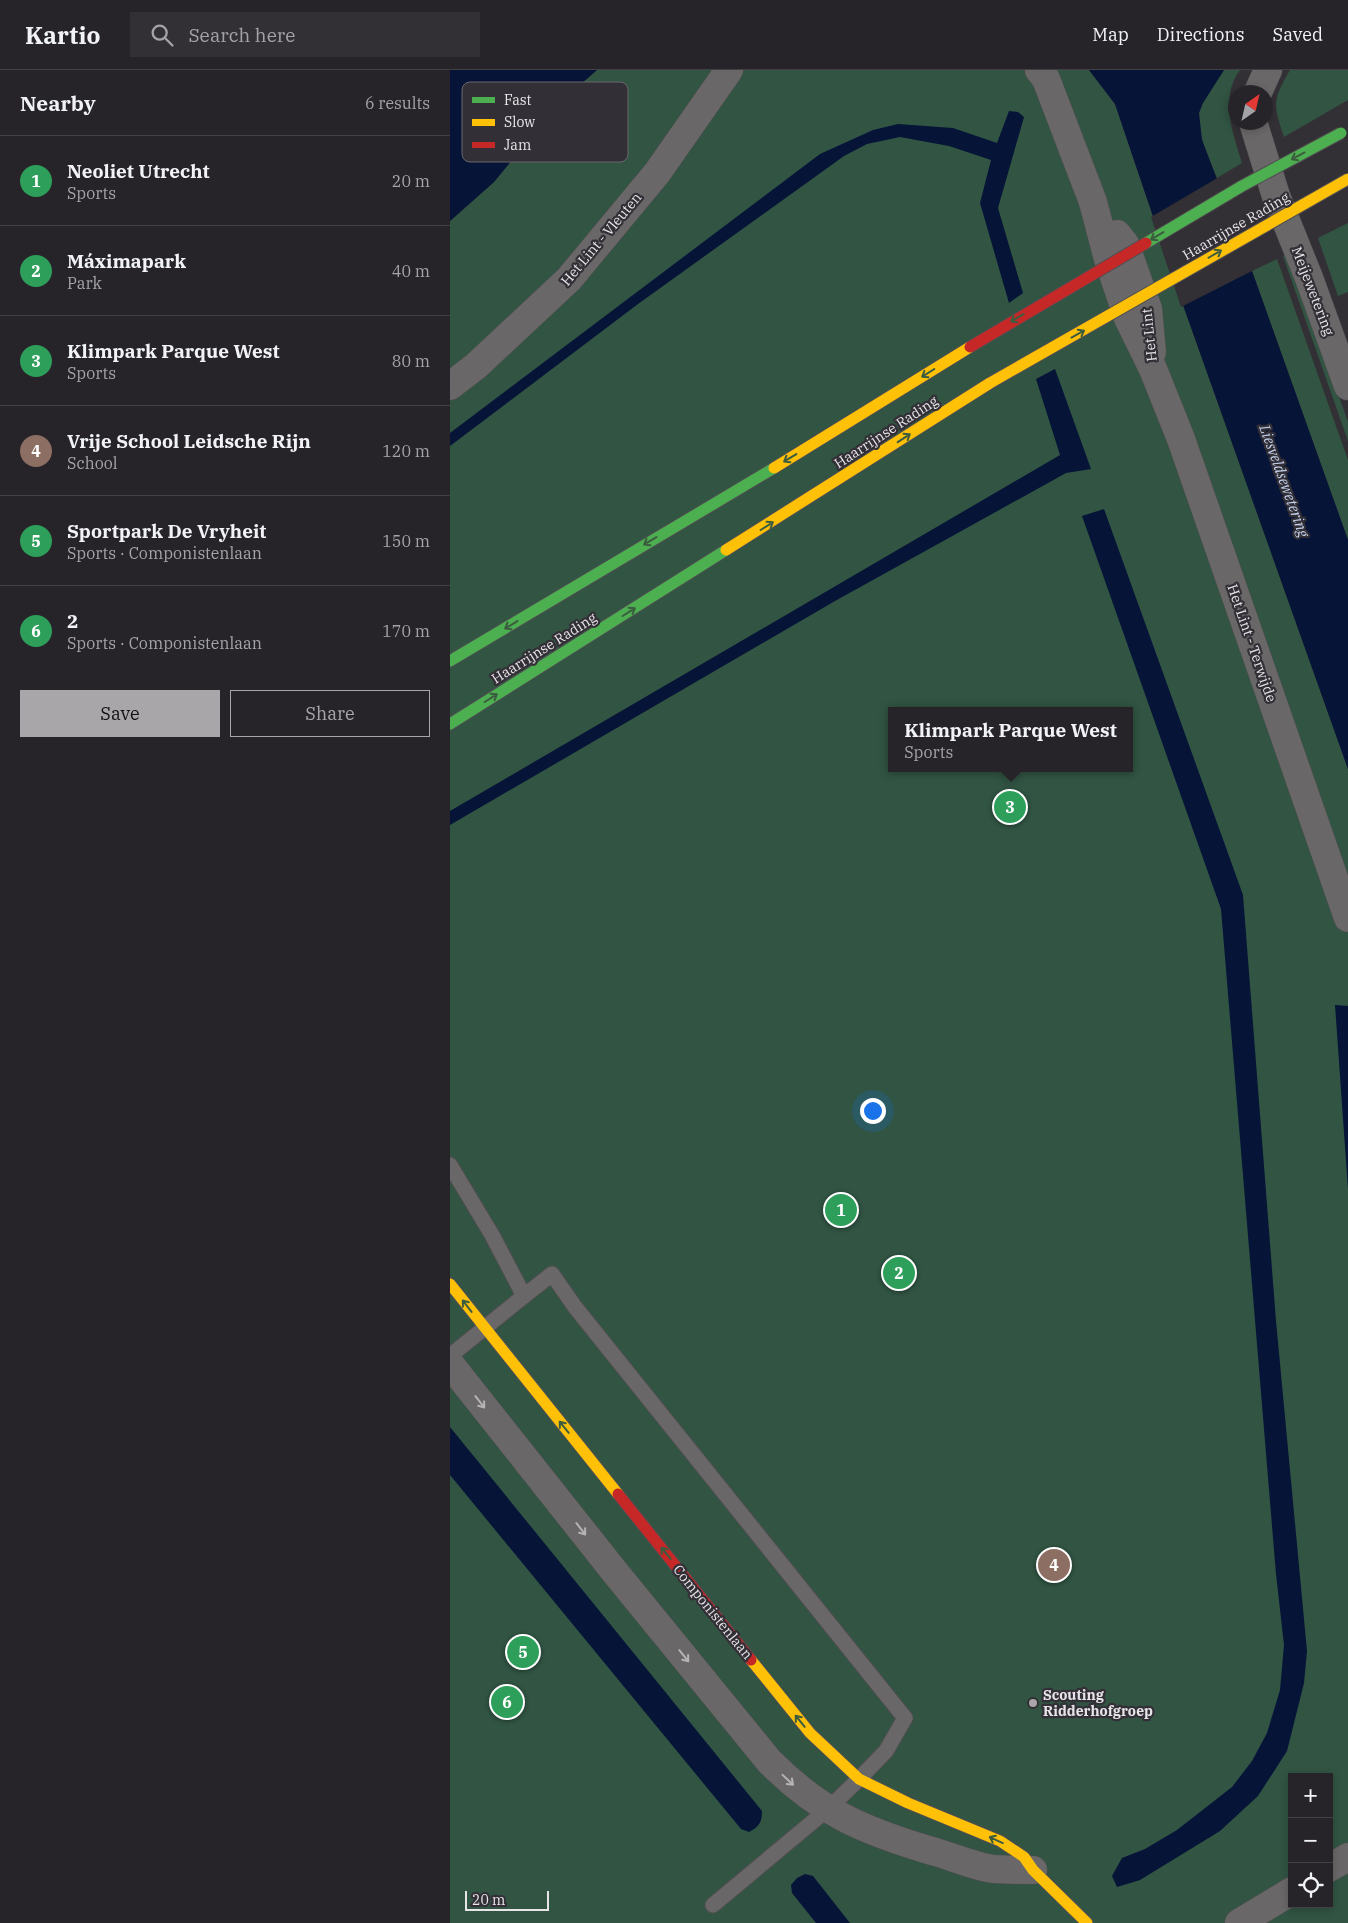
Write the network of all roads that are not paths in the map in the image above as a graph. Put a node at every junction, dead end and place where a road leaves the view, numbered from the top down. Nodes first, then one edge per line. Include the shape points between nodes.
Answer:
1 (729, 70) edge
2 (1039, 70) edge
3 (1268, 70) edge
4 (1261, 85) edge
5 (1255, 130) edge
6 (1345, 131) edge
7 (1348, 179) edge
8 (1153, 369) joint
9 (450, 386) edge
10 (1348, 386) edge
11 (450, 661) edge
12 (450, 724) edge
13 (1348, 918) edge
14 (450, 1165) edge
15 (450, 1284) edge
16 (524, 1296) junction
17 (484, 1328) junction
18 (450, 1356) edge
19 (450, 1364) edge
20 (859, 1779) junction
21 (828, 1809) junction
22 (1348, 1857) edge
23 (1333, 1866) edge
24 (1033, 1870) junction
25 (1288, 1893) edge
26 (713, 1905) dead end
27 (1087, 1923) edge
28 (1239, 1923) edge

1 - 9 street, Het Lint - Vleuten via 657,173 570,279
2 - 8 street, Het Lint via 1046,79 1093,202 1128,318
3 - 4 street
5 - 10 street, Meijewetering via 1276,196
6 -> 11 main road, Haarrijnse Rading, bridge via 1242,186 1053,297
12 -> 7 main road, Haarrijnse Rading, bridge via 990,383
8 - 13 street, Het Lint - Terwijde via 1181,439
14 - 16 lane
17 -> 15 main road, Componistenlaan
16 - 17 lane
16 - 20 lane via 552,1274 575,1308 905,1718 886,1751
17 - 18 lane
20 -> 17 main road, Componistenlaan via 810,1733
19 -> 21 street via 769,1761 791,1783
20 - 21 lane
24 -> 20 main road, Componistenlaan via 1024,1857 1000,1841
21 - 24 street via 857,1825 896,1840 993,1869
21 - 26 lane
22 - 23 street
24 - 27 main road, Componistenlaan
25 - 28 street

